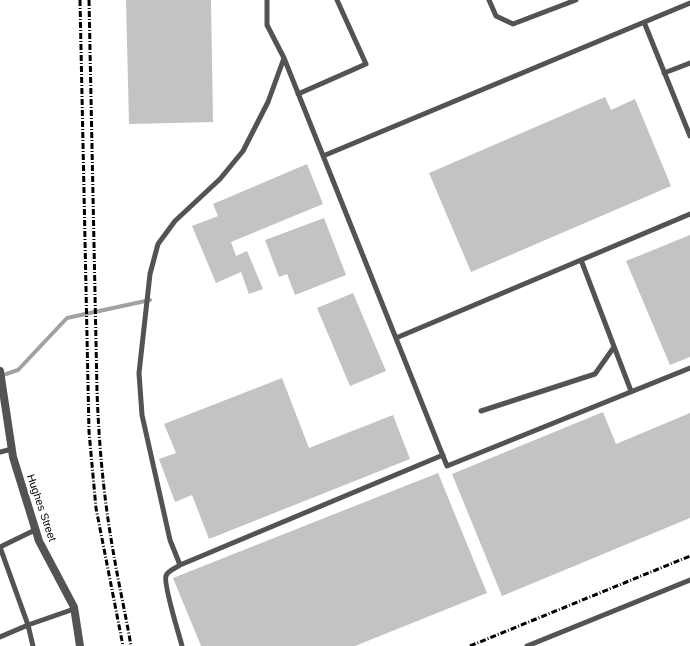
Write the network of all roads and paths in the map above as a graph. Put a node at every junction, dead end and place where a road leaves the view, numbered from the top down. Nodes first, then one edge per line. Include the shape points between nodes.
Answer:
1 (267, 0) edge
2 (337, 0) edge
3 (489, 0) edge
4 (576, 0) edge
5 (690, 2) edge
6 (644, 22) junction
7 (284, 58) junction
8 (690, 63) edge
9 (664, 73) junction
10 (298, 94) junction
11 (690, 136) edge
12 (323, 156) junction
13 (690, 214) edge
14 (580, 260) junction
15 (396, 338) junction
16 (614, 347) junction
17 (690, 368) edge
18 (0, 370) edge
19 (631, 392) junction
20 (481, 411) dead end
21 (12, 448) junction
22 (0, 452) edge
23 (442, 455) junction
24 (35, 530) junction
25 (0, 547) edge
26 (180, 565) junction
27 (690, 580) edge
28 (74, 609) junction
29 (28, 625) junction
30 (0, 637) edge
31 (33, 646) edge
32 (80, 646) edge
33 (182, 646) edge
34 (527, 646) edge

1 - 7 lane via 267,25
2 - 10 lane via 366,64
3 - 4 lane via 496,16 513,24
5 - 6 lane
6 - 9 lane
6 - 12 lane
7 - 10 lane
7 - 26 lane via 268,102 243,151 220,179 176,221 158,244 150,274 139,372 142,414 170,540
8 - 9 lane
9 - 11 lane
10 - 12 lane
12 - 15 lane
13 - 14 lane
14 - 15 lane
14 - 16 lane
15 - 23 lane
16 - 19 lane
16 - 20 lane via 595,374
17 - 19 lane
18 - 21 street, Hughes Street
19 - 23 lane via 447,466
21 - 22 lane
21 - 24 street, Hughes Street
23 - 26 lane
24 - 25 lane
24 - 28 street, Hughes Street via 38,541
25 - 29 lane
26 - 33 lane via 168,572 165,577
27 - 34 lane
28 - 29 lane
28 - 32 street, Hughes Street
29 - 30 lane
29 - 31 lane

